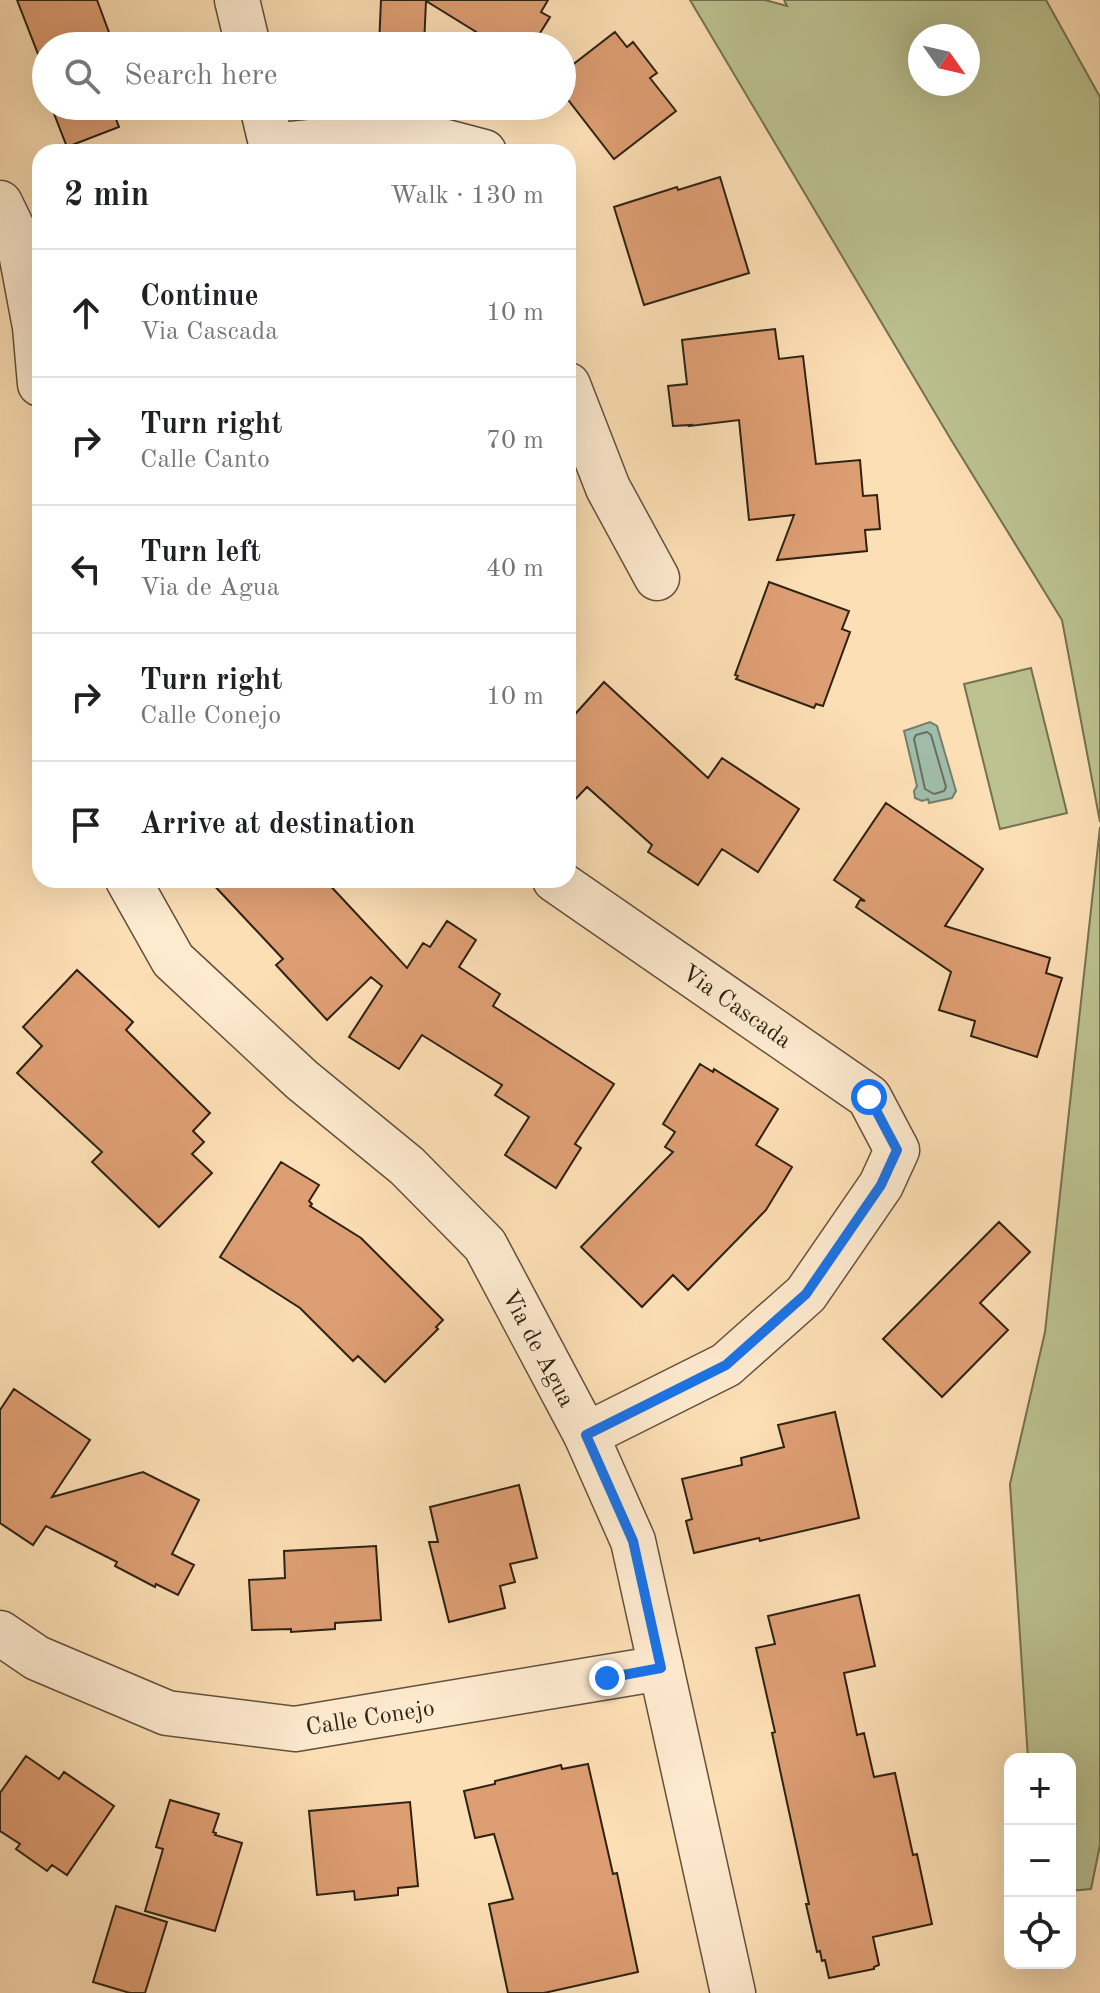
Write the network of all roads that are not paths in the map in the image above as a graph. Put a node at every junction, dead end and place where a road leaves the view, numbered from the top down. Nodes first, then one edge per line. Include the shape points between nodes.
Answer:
1 (237, 0) edge
2 (245, 32) edge
3 (269, 135) edge
4 (454, 144) edge
5 (0, 203) edge
6 (32, 311) edge
7 (576, 406) edge
8 (657, 578) dead end
9 (132, 888) edge
10 (567, 888) edge
11 (586, 1435) junction
12 (0, 1633) edge
13 (661, 1668) junction
14 (733, 1993) edge

1 - 2 street
3 - 4 street via 408,132
5 - 6 street via 19,242
7 - 8 street via 608,488
9 - 11 street, Via de Agua via 173,960 302,1080 407,1166 485,1245
10 - 11 street, Via Cascada via 869,1097 897,1150 881,1185 806,1294 726,1365
11 - 13 street, Via de Agua via 633,1541
12 - 13 street, Calle Conejo via 37,1658 167,1713 295,1729
13 - 14 street, Via de Agua

